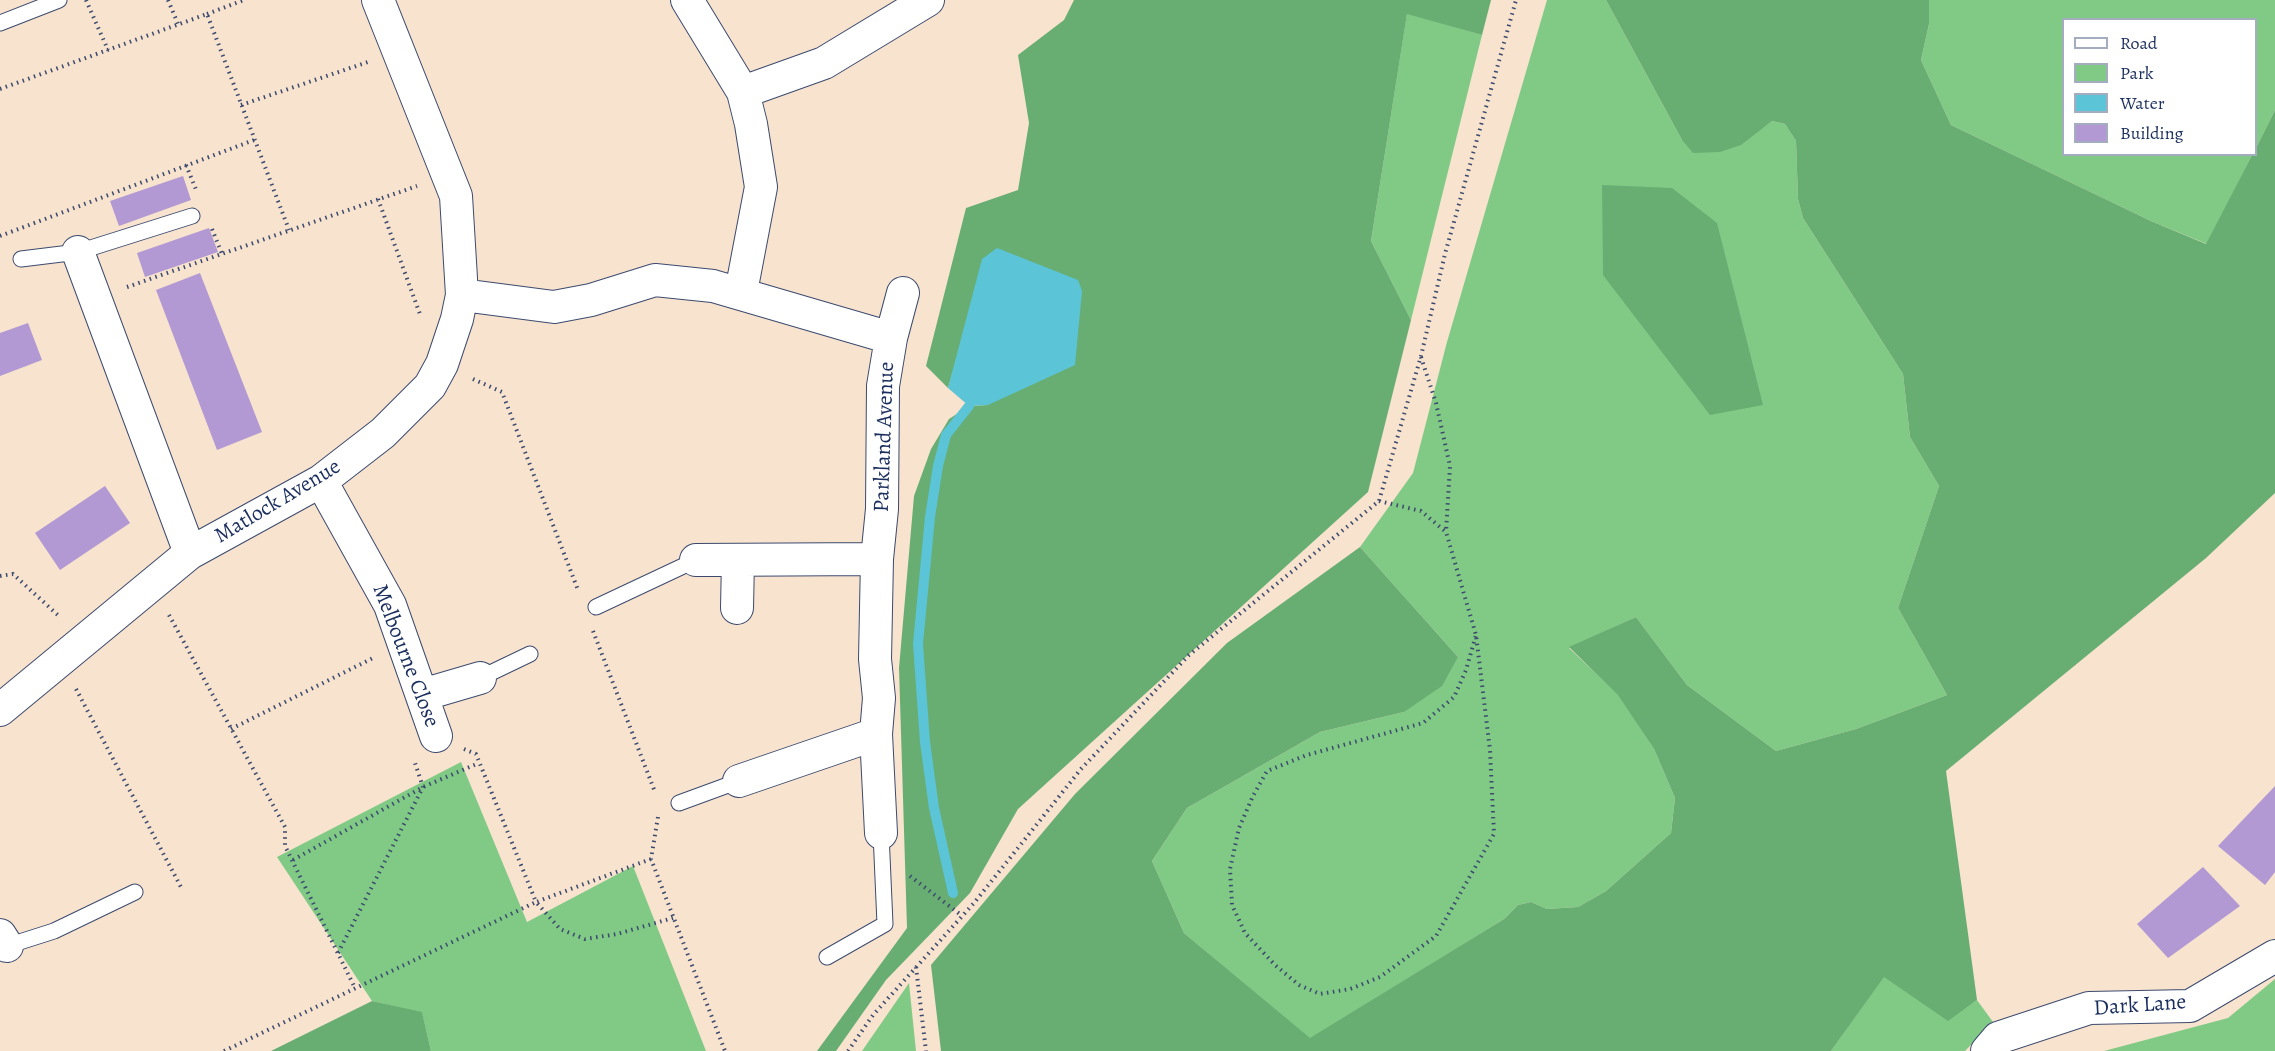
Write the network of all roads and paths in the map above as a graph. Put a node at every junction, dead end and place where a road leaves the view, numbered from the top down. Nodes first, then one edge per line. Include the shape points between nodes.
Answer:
1 (59, 0) edge
2 (86, 0) edge
3 (168, 0) edge
4 (244, 0) edge
5 (378, 0) edge
6 (687, 0) edge
7 (928, 0) edge
8 (1516, 0) edge
9 (207, 14) junction
10 (0, 23) edge
11 (178, 24) junction
12 (108, 50) junction
13 (399, 52) junction
14 (0, 89) edge
15 (743, 92) junction
16 (241, 105) junction
17 (254, 140) junction
18 (448, 175) junction
19 (378, 199) junction
20 (192, 216) dead end
21 (289, 230) junction
22 (0, 236) edge
23 (78, 252) junction
24 (21, 260) dead end
25 (741, 292) junction
26 (903, 292) dead end
27 (462, 295) junction
28 (95, 298) junction
29 (891, 338) junction
30 (447, 349) junction
31 (1421, 356) junction
32 (321, 481) junction
33 (1379, 501) junction
34 (1446, 532) junction
35 (190, 553) junction
36 (877, 559) junction
37 (696, 560) joint
38 (738, 560) junction
39 (0, 576) edge
40 (153, 585) junction
41 (596, 607) dead end
42 (737, 608) dead end
43 (1476, 634) junction
44 (369, 647) dead end
45 (72, 649) junction
46 (530, 654) dead end
47 (374, 657) junction
48 (379, 667) dead end
49 (480, 678) joint
50 (422, 695) junction
51 (0, 710) edge
52 (231, 729) junction
53 (876, 734) junction
54 (436, 736) joint
55 (412, 754) dead end
56 (479, 763) junction
57 (739, 781) joint
58 (423, 787) junction
59 (679, 803) dead end
60 (881, 833) junction
61 (293, 860) junction
62 (182, 889) dead end
63 (135, 892) dead end
64 (536, 902) junction
65 (961, 915) junction
66 (673, 918) junction
67 (3, 940) edge
68 (338, 953) junction
69 (2275, 956) edge
70 (827, 957) dead end
71 (915, 967) junction
72 (355, 988) junction
73 (1992, 1045) edge
74 (224, 1051) edge
75 (724, 1051) edge
76 (848, 1051) edge
77 (926, 1051) edge

1 - 10 lane
2 - 12 path
3 - 11 path
4 - 9 path
5 - 13 street, Matlock Avenue
6 - 15 street
7 - 15 street via 824,63
8 - 31 path via 1445,254
9 - 11 path
9 - 16 path
11 - 12 path
12 - 14 path
13 - 16 path
13 - 18 street, Matlock Avenue
15 - 25 street via 761,187
16 - 17 path
17 - 21 path
17 - 22 path
18 - 19 path
18 - 27 street, Matlock Avenue via 456,196
19 - 21 path
19 - 30 path via 428,334
20 - 23 lane
21 - 28 path
23 - 24 lane
23 - 28 street
25 - 27 street, Parkland Avenue via 655,280 591,300 554,306
25 - 29 street, Parkland Avenue
26 - 29 street
27 - 30 street, Matlock Avenue
28 - 35 street
29 - 36 street, Parkland Avenue via 883,386 882,508
30 - 32 street, Matlock Avenue via 430,386 383,433
31 - 33 path
31 - 34 path via 1450,466
32 - 35 street, Matlock Avenue
32 - 50 street, Melbourne Close via 390,605
33 - 34 path via 1421,511
33 - 65 path via 1189,655 1081,769
34 - 43 path
35 - 40 street, Matlock Avenue
36 - 38 street
36 - 53 street, Parkland Avenue
37 - 38 street
37 - 41 lane
38 - 42 street
39 - 45 path via 13,574
40 - 45 street, Matlock Avenue
40 - 52 path
43 - 43 path via 1490,750 1494,834 1436,936 1380,977 1350,989 1320,994 1299,985 1245,933 1232,905 1230,869 1239,828 1253,796 1267,771 1307,755 1423,723 1454,697
44 - 47 path
45 - 51 street, Matlock Avenue
45 - 62 path
46 - 49 lane
47 - 48 path
47 - 52 path
49 - 50 street
50 - 54 street, Melbourne Close
52 - 61 path via 285,827 285,846
53 - 57 street
53 - 60 street, Parkland Avenue
54 - 56 path via 476,754
55 - 58 path
56 - 58 path
56 - 64 path
57 - 59 lane
58 - 61 path
58 - 68 path
60 - 65 path via 912,879
60 - 70 lane via 885,924
61 - 68 path
63 - 67 lane via 54,931
64 - 66 path via 560,929 585,939
64 - 66 path via 651,859
64 - 72 path
65 - 71 path
66 - 75 path
68 - 72 path
69 - 73 street, Dark Lane via 2190,1006 2089,1008
71 - 76 path
71 - 77 path
72 - 74 path

